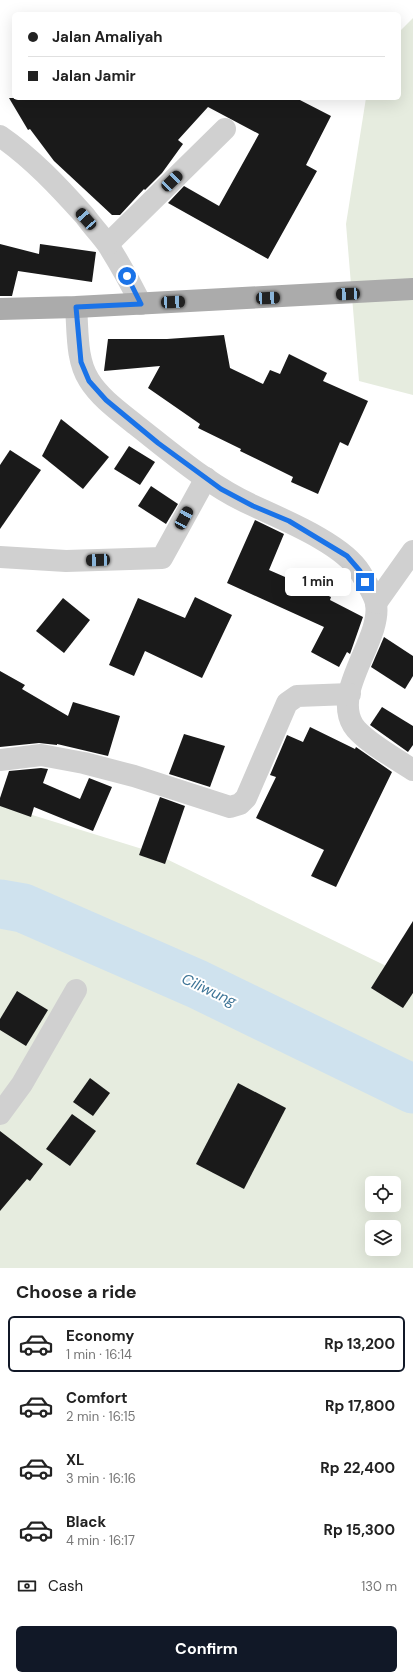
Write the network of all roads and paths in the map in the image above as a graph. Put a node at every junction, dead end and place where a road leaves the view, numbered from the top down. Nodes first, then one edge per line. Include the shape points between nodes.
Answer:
1 (225, 129) dead end
2 (0, 136) edge
3 (108, 244) junction
4 (413, 289) edge
5 (141, 304) junction
6 (76, 307) junction
7 (7, 309) edge
8 (206, 478) junction
9 (413, 551) edge
10 (0, 557) edge
11 (376, 603) junction
12 (350, 694) junction
13 (0, 760) edge
14 (413, 770) edge
15 (76, 990) dead end
16 (0, 1114) edge

1 - 3 street
2 - 3 street via 15,146 70,199
3 - 5 street
4 - 5 main road
5 - 6 main road
6 - 7 main road
6 - 8 street via 81,362 89,381 126,417
8 - 10 street via 162,558 66,561
8 - 11 street via 253,506 289,521 347,556 360,571
9 - 11 street
11 - 12 street via 376,620 354,676
12 - 13 street via 297,696 287,703 246,798 240,804 230,807 134,776 41,755
12 - 14 street via 348,711 353,726 363,736
15 - 16 street via 22,1084

